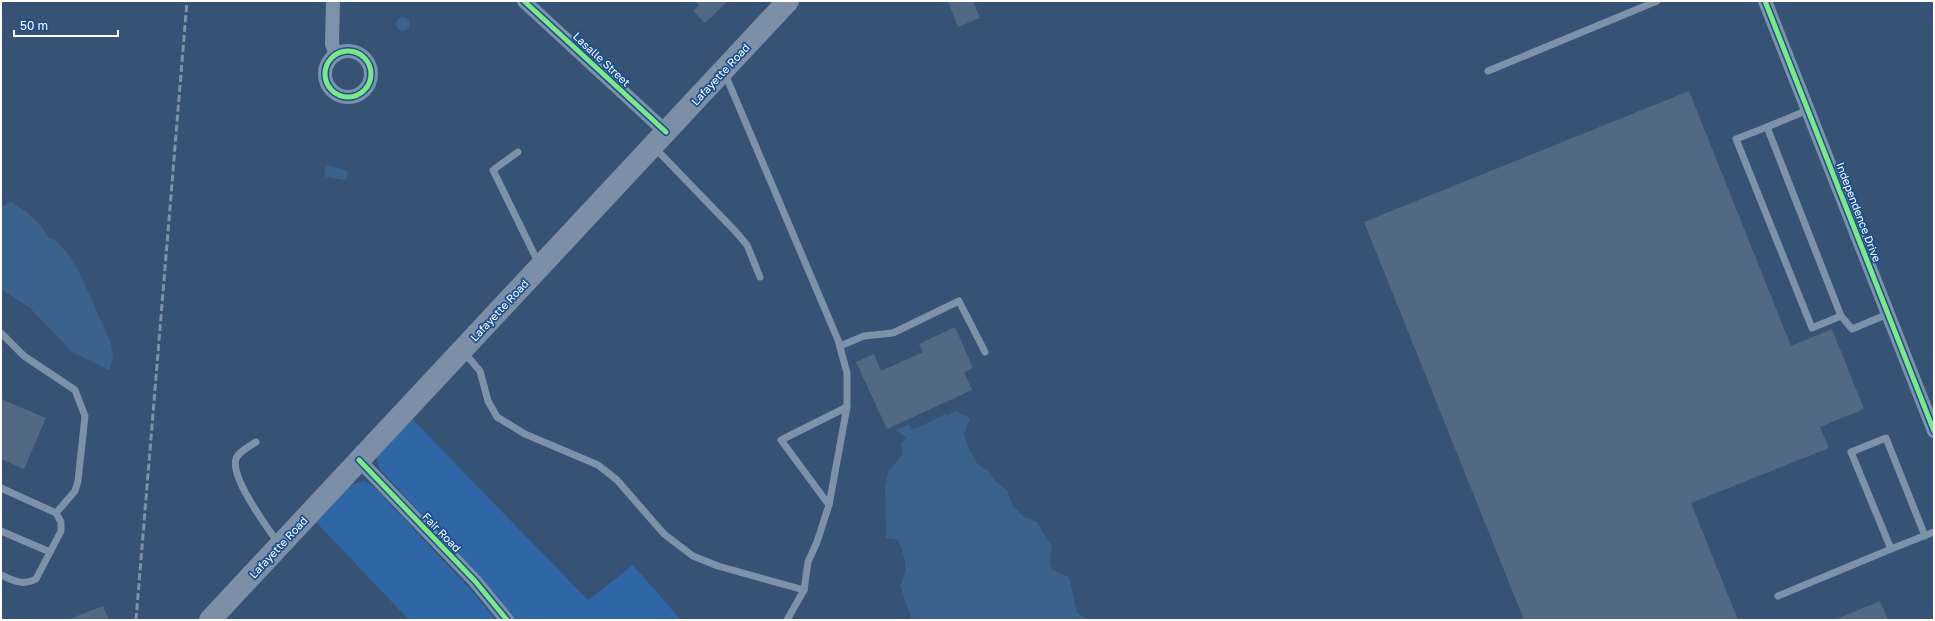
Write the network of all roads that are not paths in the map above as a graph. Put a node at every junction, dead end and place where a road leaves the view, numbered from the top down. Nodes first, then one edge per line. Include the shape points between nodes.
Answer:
1 (333, 1) edge
2 (524, 1) edge
3 (788, 1) edge
4 (1657, 1) edge
5 (1765, 1) edge
6 (336, 55) dead end
7 (723, 70) junction
8 (1488, 71) dead end
9 (1808, 110) junction
10 (1767, 127) junction
11 (659, 138) junction
12 (518, 152) dead end
13 (540, 266) junction
14 (760, 277) dead end
15 (1888, 314) junction
16 (1841, 316) junction
17 (1, 333) edge
18 (840, 346) junction
19 (462, 350) junction
20 (985, 352) dead end
21 (847, 407) junction
22 (1934, 431) edge
23 (256, 442) dead end
24 (359, 460) junction
25 (1, 488) edge
26 (829, 505) junction
27 (56, 513) junction
28 (1, 531) edge
29 (1934, 532) edge
30 (1925, 536) junction
31 (280, 545) junction
32 (1891, 549) junction
33 (50, 552) junction
34 (1, 575) edge
35 (804, 590) junction
36 (1778, 596) dead end
37 (210, 620) edge
38 (507, 620) edge
39 (787, 620) edge

1 - 6 street via 332,44
2 - 11 street, Lasalle Street
3 - 7 main road, Lafayette Road
4 - 8 lane
5 - 9 street, Independence Drive
7 - 11 main road, Lafayette Road
7 - 18 lane
9 - 10 lane
9 - 15 street, Independence Drive
10 - 16 lane
10 - 16 lane via 1736,139 1812,328
11 - 13 main road, Lafayette Road
11 - 14 lane via 747,245
12 - 13 lane via 493,170
13 - 19 main road, Lafayette Road
15 - 16 lane via 1852,329
15 - 22 street, Independence Drive
17 - 27 lane via 24,356 75,390 85,416 78,481 75,491
18 - 20 lane via 864,336 892,333 959,301
18 - 21 lane via 847,373
19 - 24 main road, Lafayette Road
19 - 35 lane via 480,371 488,401 498,417 525,434 598,465 617,480 664,534 694,556 718,566
21 - 26 lane
21 - 26 lane via 781,440
23 - 31 lane via 238,455 235,461 237,471 241,484 259,515
24 - 31 main road, Lafayette Road
24 - 38 street, Fair Road via 474,581
25 - 27 lane
26 - 35 lane via 808,562
27 - 33 lane via 62,522 61,531
28 - 33 lane
29 - 30 lane
30 - 32 lane
30 - 32 lane via 1886,438 1852,452
31 - 37 main road, Lafayette Road
32 - 36 lane
33 - 34 lane via 36,579 28,583 20,583
35 - 39 lane

